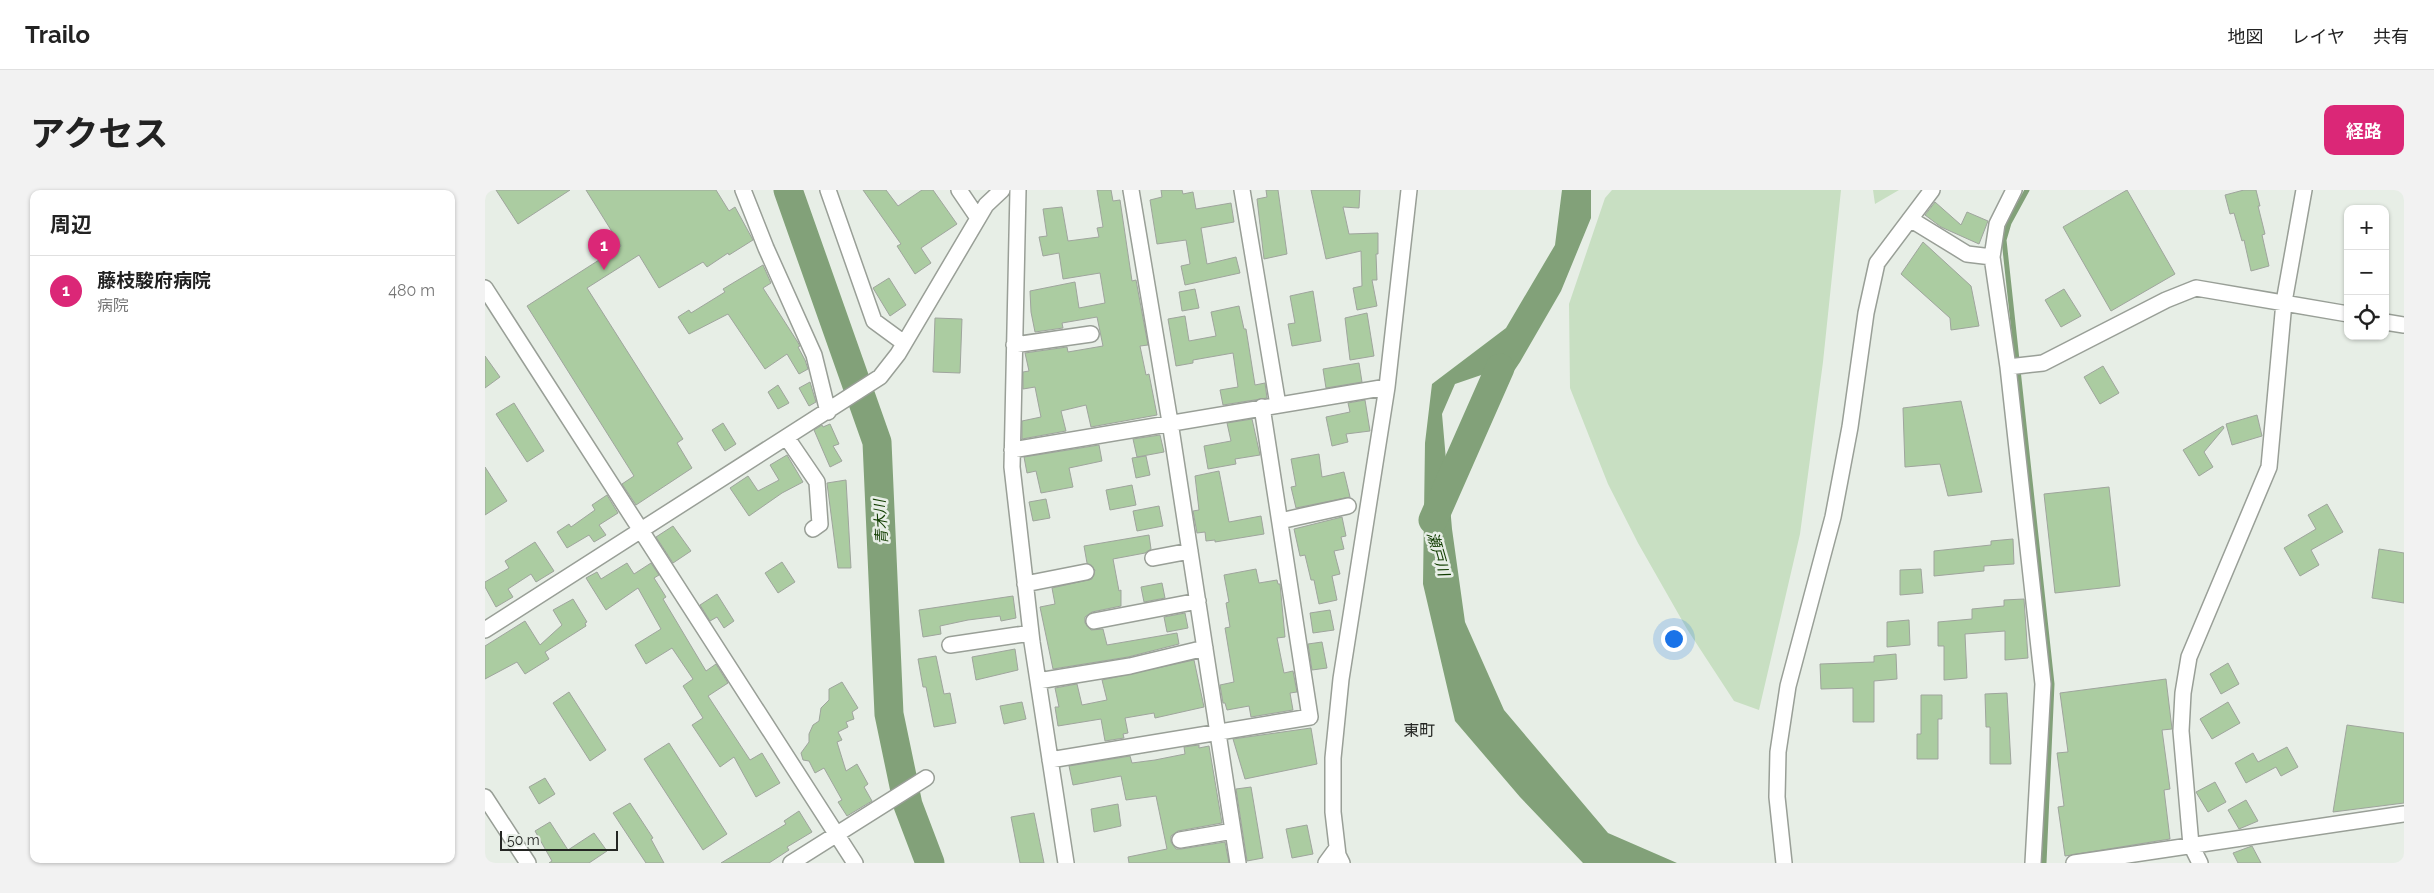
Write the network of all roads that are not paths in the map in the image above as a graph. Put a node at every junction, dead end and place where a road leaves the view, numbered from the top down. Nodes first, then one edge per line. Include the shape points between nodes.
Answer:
1 (743, 190) edge
2 (828, 190) edge
3 (959, 190) edge
4 (1002, 190) edge
5 (1018, 190) edge
6 (1131, 190) edge
7 (1242, 190) edge
8 (1409, 190) edge
9 (1932, 190) edge
10 (2014, 190) edge
11 (2304, 190) edge
12 (978, 218) junction
13 (1910, 219) junction
14 (1992, 257) junction
15 (485, 288) edge
16 (2284, 302) junction
17 (2344, 313) edge
18 (2389, 323) edge
19 (2404, 325) edge
20 (1091, 334) dead end
21 (904, 343) junction
22 (1014, 345) junction
23 (2008, 367) junction
24 (1387, 387) junction
25 (1278, 405) junction
26 (1262, 407) junction
27 (833, 409) junction
28 (1170, 422) junction
29 (787, 438) junction
30 (1012, 450) junction
31 (1348, 506) dead end
32 (1280, 521) junction
33 (640, 529) junction
34 (813, 529) dead end
35 (1190, 551) junction
36 (1153, 558) dead end
37 (1086, 572) dead end
38 (1025, 584) junction
39 (1198, 601) junction
40 (1094, 622) dead end
41 (485, 630) edge
42 (1031, 632) junction
43 (950, 645) dead end
44 (1205, 648) junction
45 (1038, 681) junction
46 (1218, 732) junction
47 (1050, 760) junction
48 (926, 778) dead end
49 (485, 797) edge
50 (2404, 814) edge
51 (1233, 831) junction
52 (836, 834) junction
53 (1180, 840) dead end
54 (2191, 845) junction
55 (1337, 848) junction
56 (528, 863) edge
57 (791, 863) edge
58 (855, 863) edge
59 (1066, 863) edge
60 (1238, 863) edge
61 (1327, 863) edge
62 (1342, 863) edge
63 (1784, 863) edge
64 (2033, 863) edge
65 (2074, 863) edge
66 (2199, 863) edge

1 - 27 street via 814,355
2 - 21 street via 875,321
3 - 12 street
4 - 12 street
5 - 22 street
6 - 28 street
7 - 25 street
8 - 24 street
9 - 13 street
10 - 14 street via 1997,224
11 - 16 street
12 - 21 street
13 - 14 street via 1967,254
13 - 63 street via 1877,263 1833,517 1788,686 1778,752 1777,797
14 - 23 street
15 - 33 street
16 - 17 street
16 - 23 street via 2196,288 2043,363
16 - 54 street via 2269,467 2189,657 2181,731
18 - 19 street
20 - 22 street
21 - 27 street via 880,377
22 - 30 street
23 - 64 street via 2043,684
24 - 25 street
24 - 55 street via 1341,679 1333,758
25 - 26 street
26 - 28 street
26 - 32 street
27 - 29 street
28 - 30 street
28 - 35 street
29 - 33 street
29 - 34 street via 817,482 820,524
30 - 38 street
31 - 32 street
32 - 46 street via 1310,717
33 - 41 street
33 - 52 street
35 - 36 street
35 - 39 street
37 - 38 street
38 - 42 street
39 - 40 street
39 - 44 street
42 - 43 street
42 - 45 street
44 - 45 street via 1129,666
44 - 46 street
45 - 47 street
46 - 47 street
46 - 51 street
47 - 59 street
48 - 52 street
49 - 56 street
50 - 54 street
51 - 53 street
51 - 60 street
52 - 57 street
52 - 58 street
54 - 65 street
54 - 66 street
55 - 61 street
55 - 62 street

